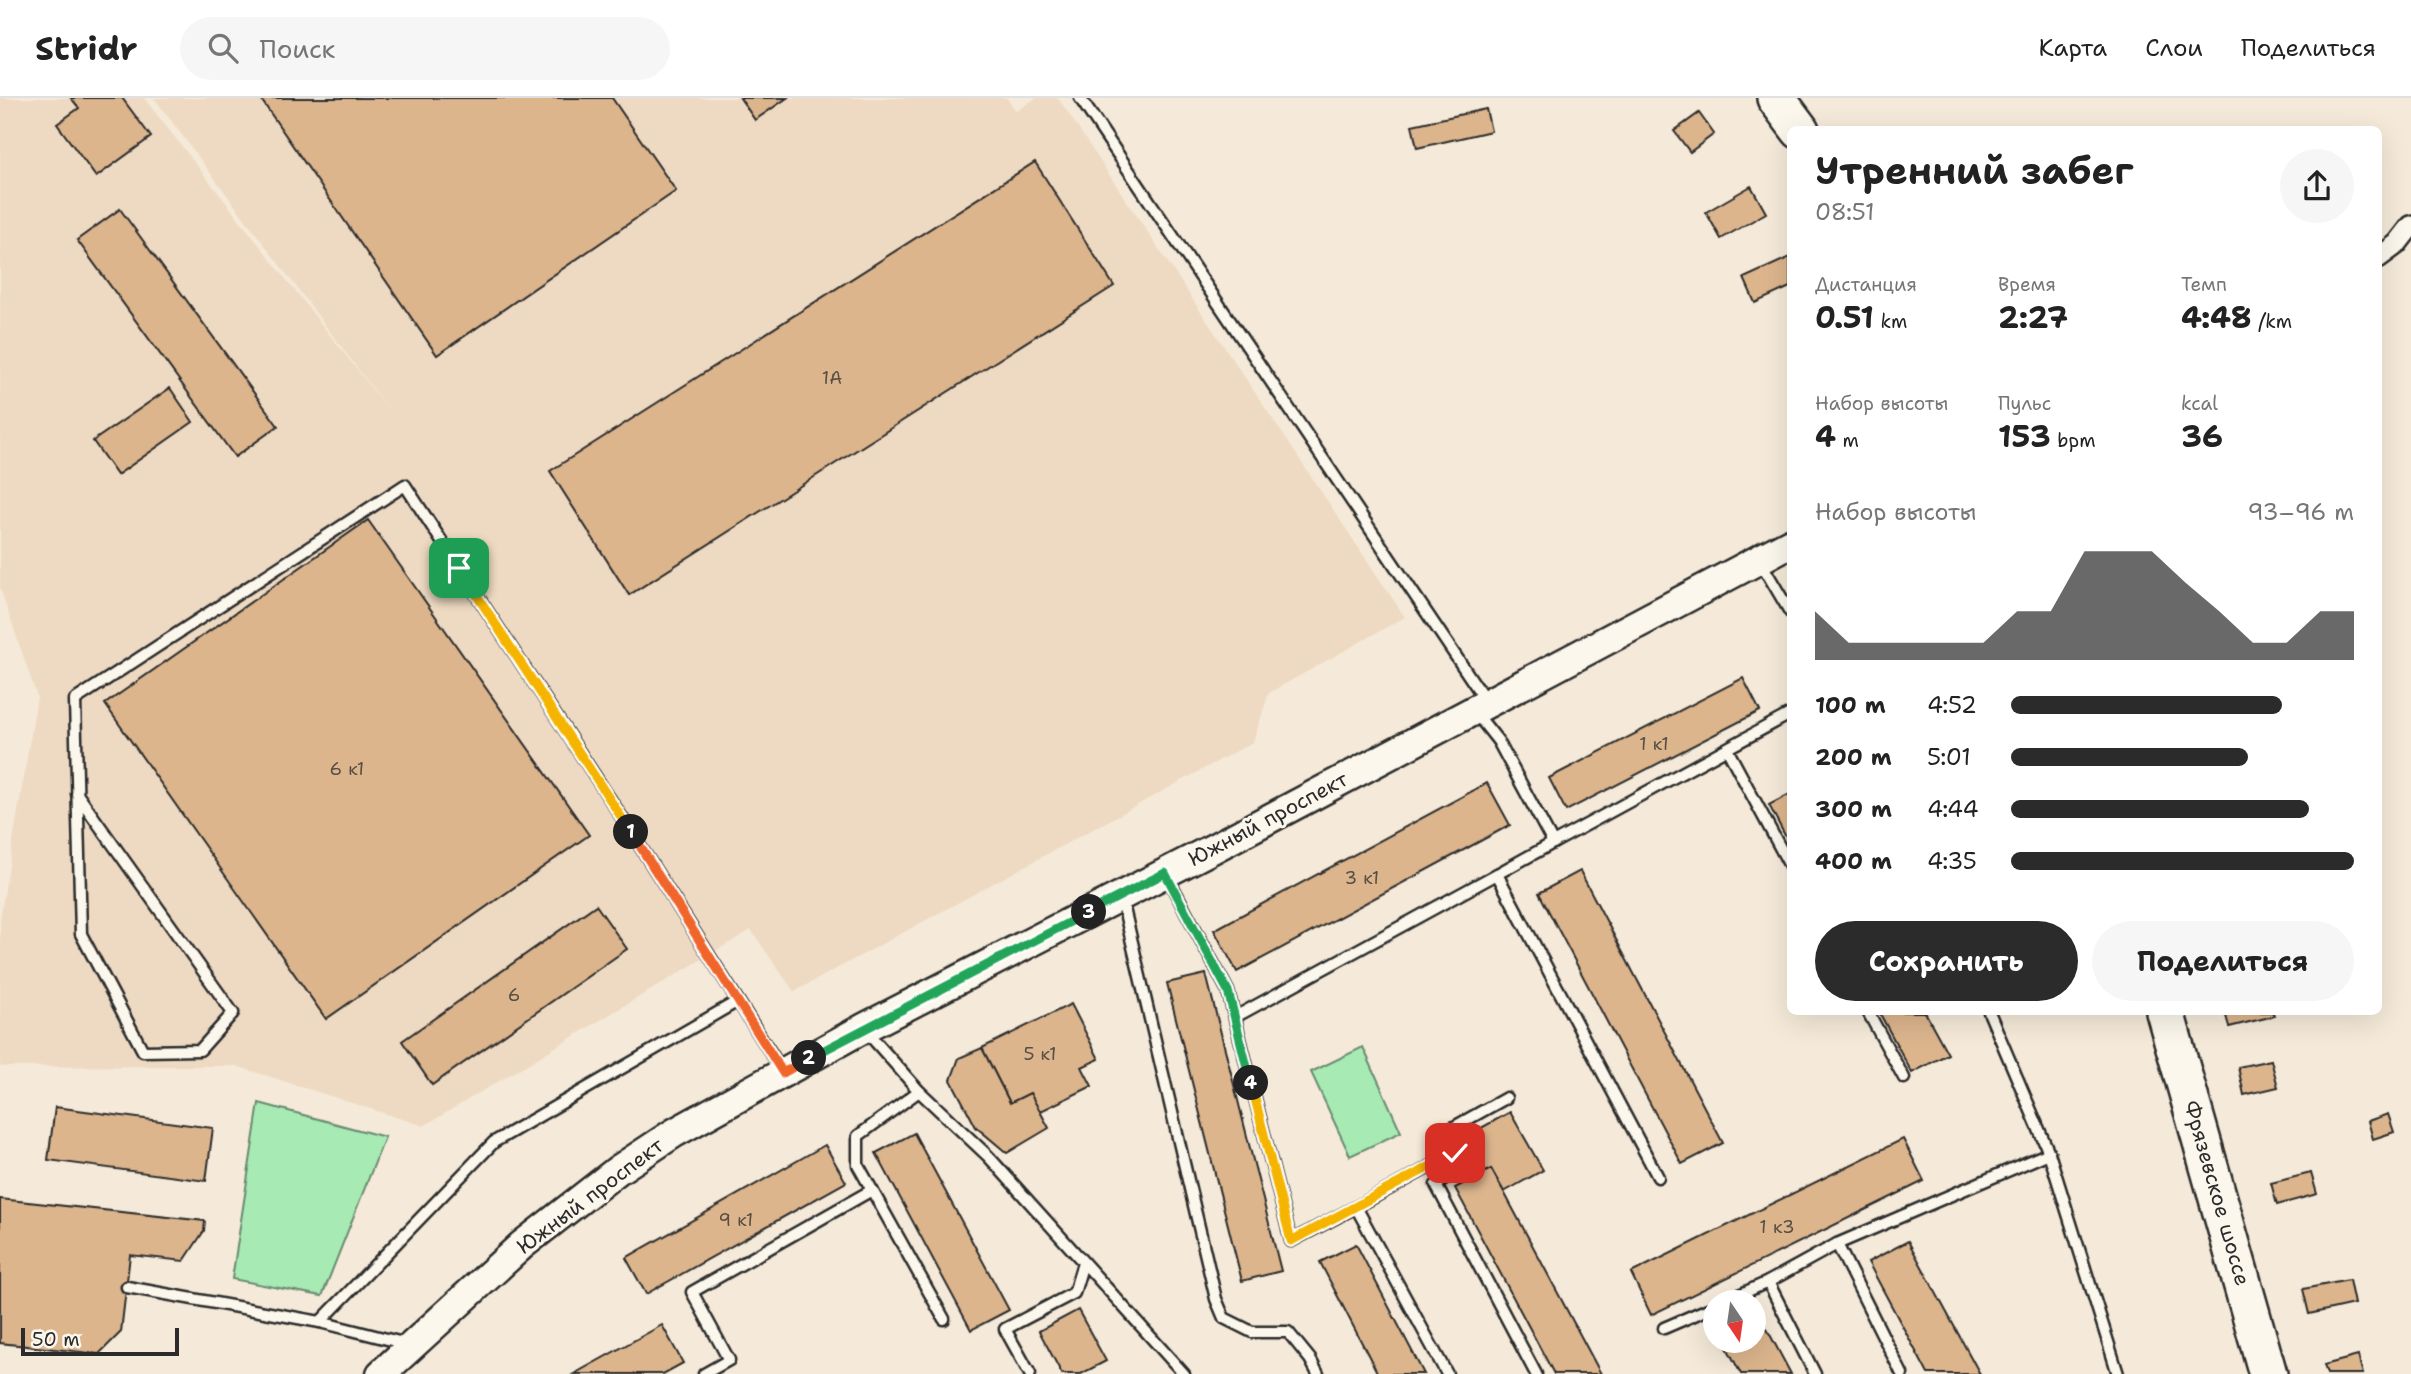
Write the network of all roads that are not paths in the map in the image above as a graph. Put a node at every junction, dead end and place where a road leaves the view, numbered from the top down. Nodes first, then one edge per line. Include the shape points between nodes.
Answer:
1 (1080, 98) edge
2 (1776, 98) edge
3 (1797, 126) edge
4 (2411, 226) edge
5 (2382, 255) edge
6 (1787, 545) edge
7 (1759, 559) junction
8 (1787, 607) edge
9 (1481, 708) junction
10 (1787, 716) edge
11 (1727, 748) junction
12 (77, 794) junction
13 (1553, 843) junction
14 (1787, 860) edge
15 (1165, 873) junction
16 (1497, 874) junction
17 (1121, 896) junction
18 (738, 1001) junction
19 (1870, 1015) edge
20 (1990, 1015) edge
21 (2166, 1015) edge
22 (1235, 1017) junction
23 (864, 1028) junction
24 (783, 1073) junction
25 (1904, 1078) dead end
26 (919, 1091) junction
27 (1506, 1098) dead end
28 (1455, 1153) junction
29 (2049, 1153) junction
30 (1658, 1177) dead end
31 (872, 1190) junction
32 (1356, 1207) junction
33 (1837, 1244) junction
34 (1083, 1263) junction
35 (1768, 1282) junction
36 (127, 1287) dead end
37 (1750, 1290) edge
38 (1703, 1311) edge
39 (944, 1320) dead end
40 (320, 1322) junction
41 (1664, 1328) dead end
42 (411, 1345) junction
43 (381, 1374) edge
44 (704, 1374) edge
45 (1030, 1374) edge
46 (1184, 1374) edge
47 (1318, 1374) edge
48 (1447, 1374) edge
49 (1536, 1374) edge
50 (1815, 1374) edge
51 (1902, 1374) edge
52 (2118, 1374) edge
53 (2268, 1374) edge

1 - 9 lane
2 - 3 highway
4 - 5 street
6 - 7 main road, Южный проспект
7 - 8 lane
7 - 9 main road, Южный проспект
9 - 13 lane
9 - 15 main road, Южный проспект
10 - 11 lane
11 - 13 lane
11 - 14 lane
12 - 12 lane via 81,934 143,1051 200,1050 233,1013
12 - 18 lane via 75,700 405,485
13 - 16 lane
15 - 17 main road, Южный проспект
15 - 22 lane via 1228,991
16 - 22 lane
16 - 30 lane
17 - 23 main road, Южный проспект
17 - 47 lane via 1216,1299 1224,1318 1252,1332 1288,1332
18 - 24 lane
18 - 40 lane via 494,1142
19 - 25 lane
20 - 29 lane
21 - 53 highway, Фрязевское шоссе
22 - 32 lane via 1291,1241
23 - 24 main road, Южный проспект
23 - 26 lane
24 - 42 main road, Южный проспект via 674,1133 618,1170 522,1245
26 - 31 lane via 858,1136 858,1165
26 - 34 lane via 988,1156
27 - 28 lane via 1445,1132
28 - 32 lane
28 - 49 lane via 1463,1168 1436,1185
29 - 33 lane
29 - 52 lane
31 - 39 lane
31 - 44 lane via 692,1292 729,1360
32 - 48 lane
33 - 35 lane
33 - 51 lane
34 - 45 lane via 1074,1293 1005,1329
34 - 46 lane
35 - 37 lane
35 - 50 lane
36 - 40 lane
38 - 41 lane
40 - 42 lane
42 - 43 main road, Южный проспект

